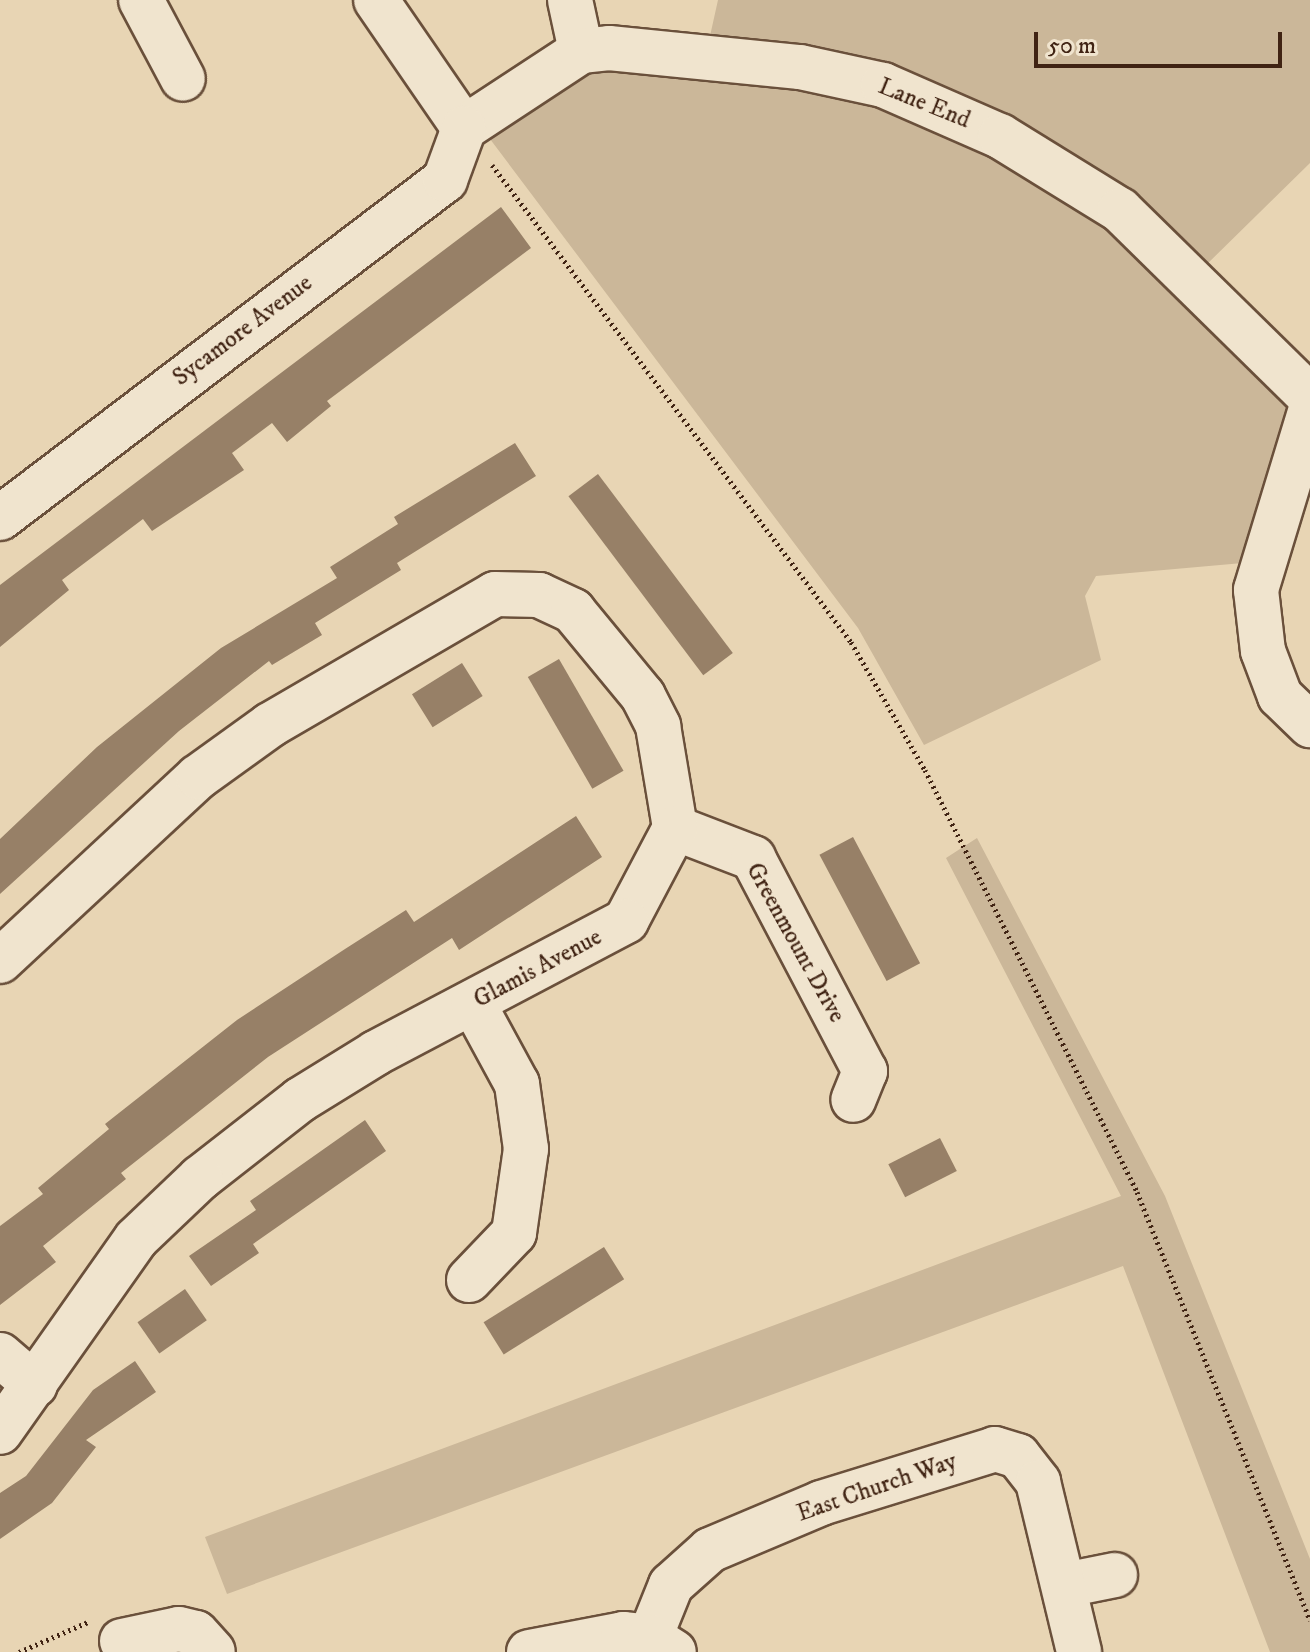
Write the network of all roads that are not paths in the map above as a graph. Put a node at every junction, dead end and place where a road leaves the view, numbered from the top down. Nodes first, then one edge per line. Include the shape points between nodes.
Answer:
1 (141, 0) edge
2 (376, 0) edge
3 (570, 0) edge
4 (581, 51) junction
5 (183, 79) dead end
6 (464, 128) junction
7 (1310, 397) edge
8 (1310, 412) edge
9 (0, 518) edge
10 (1310, 725) edge
11 (675, 828) junction
12 (0, 961) edge
13 (473, 1003) junction
14 (853, 1100) dead end
15 (469, 1280) dead end
16 (0, 1355) edge
17 (35, 1385) junction
18 (0, 1432) edge
19 (1115, 1575) dead end
20 (1065, 1585) junction
21 (115, 1635) edge
22 (662, 1645) edge
23 (1079, 1649) edge
24 (213, 1652) edge
25 (529, 1652) edge

1 - 5 street
2 - 6 street
3 - 4 street
4 - 6 street
4 - 7 street, Lane End via 609,48 800,67 883,85 1000,136 1120,210
6 - 9 street, Sycamore Avenue via 445,180
8 - 10 street via 1256,590 1263,651 1280,696
11 - 12 street via 666,757 643,696 573,611 539,595 495,594 270,725 198,777
11 - 13 street, Glamis Avenue via 626,921
11 - 14 street, Greenmount Drive via 753,858 865,1071
13 - 15 street via 517,1084 526,1149 514,1233
13 - 17 street, Glamis Avenue via 300,1100 200,1178 136,1239
16 - 17 street
17 - 18 street, Glamis Avenue
19 - 20 street
20 - 22 street, East Church Way via 1033,1472 1018,1456 995,1449 821,1503 710,1550 671,1585
20 - 23 street, East Church Way
21 - 24 street via 179,1629 196,1633
22 - 25 street via 580,1639

